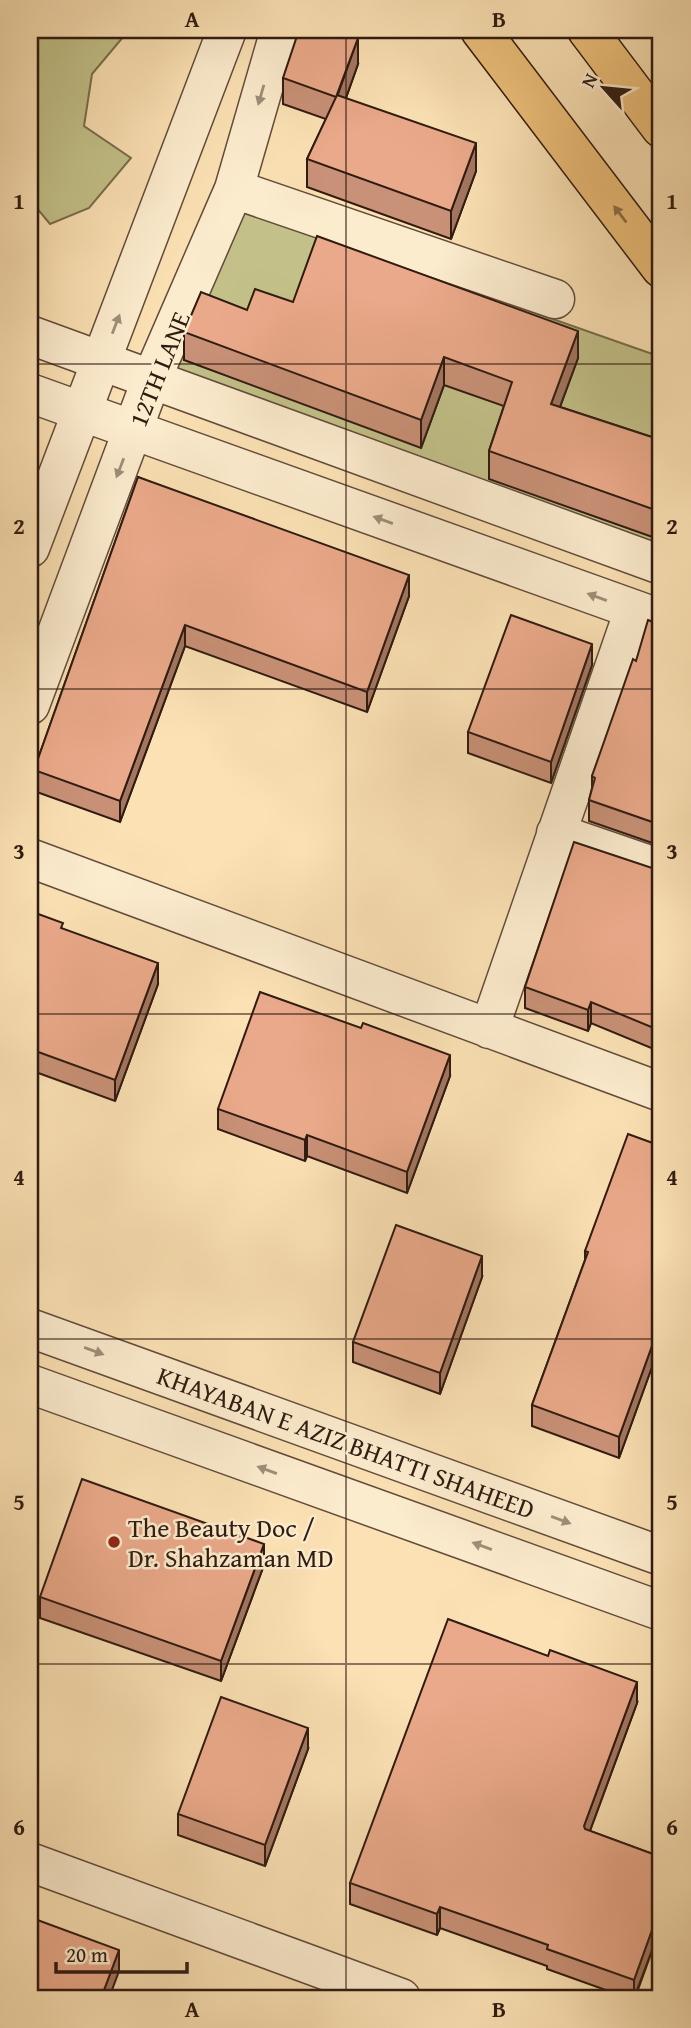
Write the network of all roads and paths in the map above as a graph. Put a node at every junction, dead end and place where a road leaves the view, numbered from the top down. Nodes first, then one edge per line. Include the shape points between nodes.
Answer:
1 (227, 30) edge
2 (280, 30) edge
3 (480, 30) edge
4 (587, 30) edge
5 (661, 128) edge
6 (234, 189) junction
7 (661, 268) edge
8 (555, 299) dead end
9 (30, 335) edge
10 (102, 361) junction
11 (152, 378) junction
12 (30, 393) edge
13 (83, 412) junction
14 (134, 431) junction
15 (30, 548) edge
16 (661, 565) edge
17 (648, 615) edge
18 (30, 705) edge
19 (556, 834) junction
20 (30, 858) edge
21 (661, 869) edge
22 (489, 1029) junction
23 (661, 1092) edge
24 (30, 1328) edge
25 (30, 1384) edge
26 (661, 1556) edge
27 (661, 1611) edge
28 (30, 1862) edge
29 (401, 1998) edge

10 -> 1 street, 12TH LANE
2 -> 6 street, 12TH LANE
7 -> 3 main road
4 - 5 main road
6 - 8 street
6 - 11 street, 12TH LANE
9 - 10 street
10 - 11 street
10 - 13 street, 12TH LANE
11 - 14 street, 12TH LANE
11 - 16 street
12 - 13 street
13 - 14 street
13 - 15 street, 12TH LANE
17 -> 14 street
14 -> 18 street, 12TH LANE
17 - 19 street
19 - 21 street
19 - 22 street
20 - 22 street
22 - 23 street
24 -> 26 street, KHAYABAN E AZIZ BHATTI SHAHEED
27 -> 25 street, KHAYABAN E AZIZ BHATTI SHAHEED
28 - 29 street

